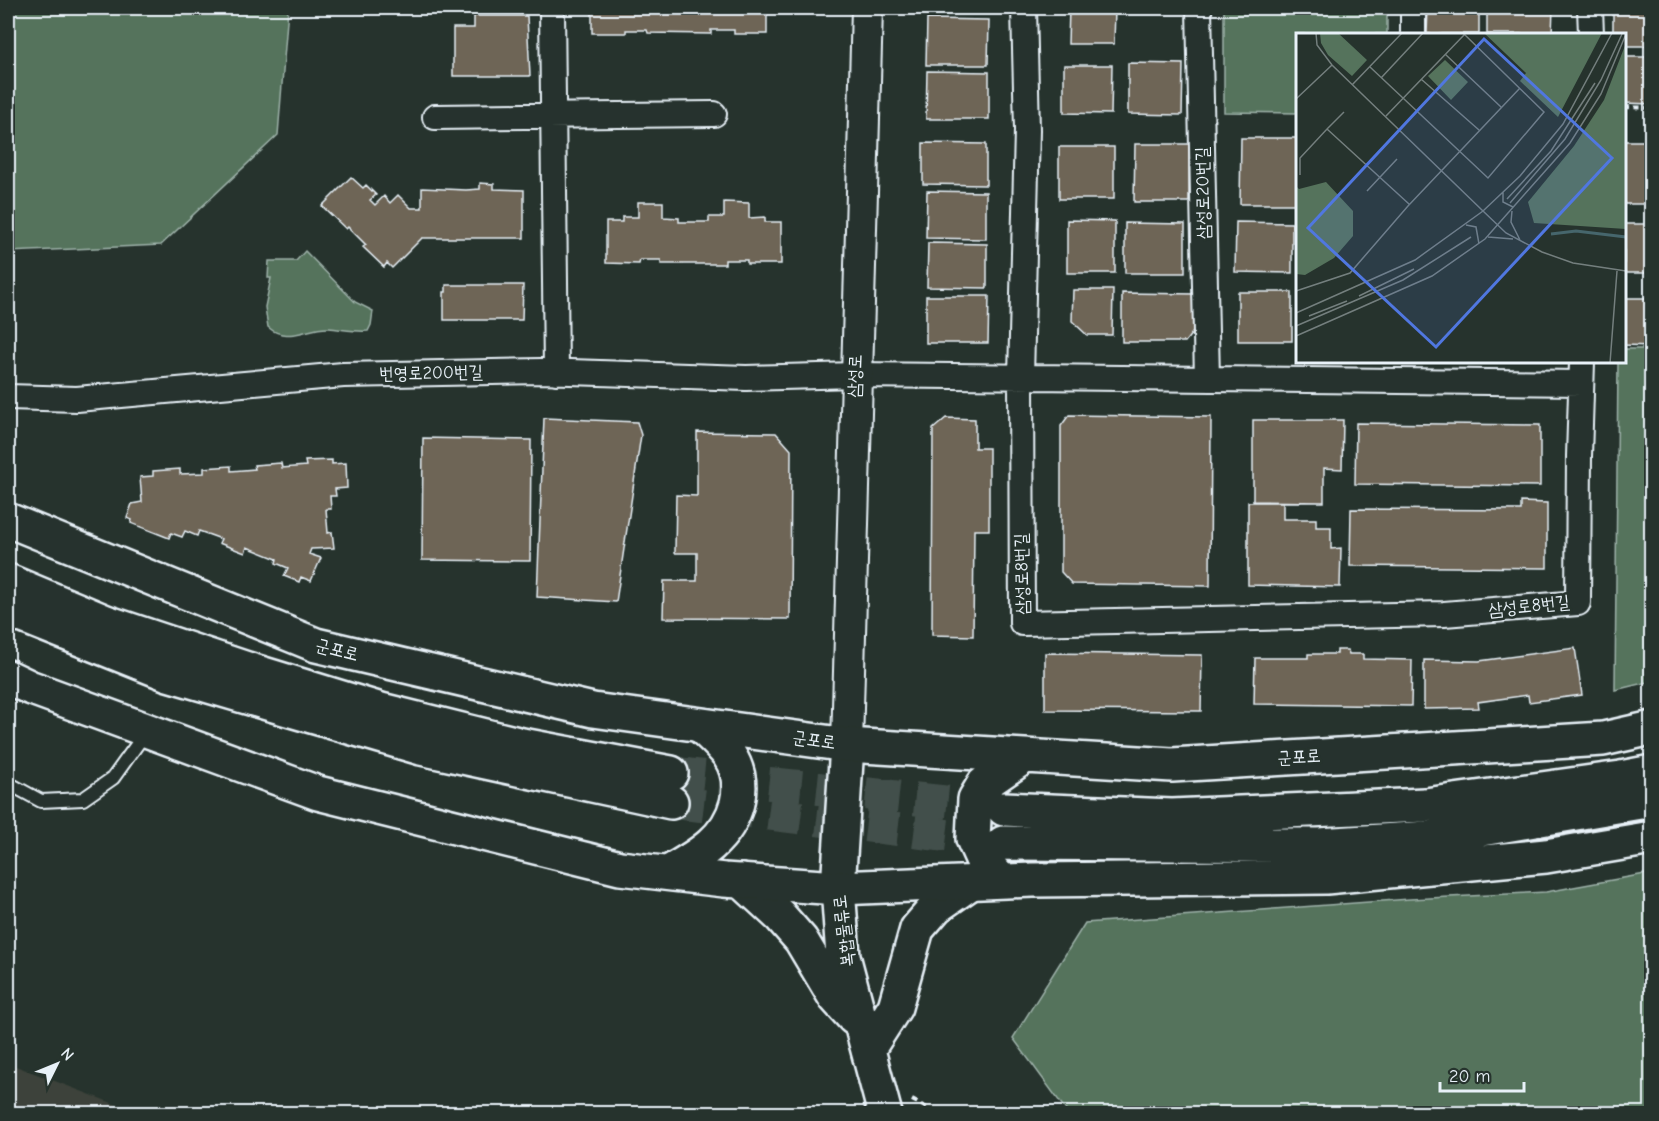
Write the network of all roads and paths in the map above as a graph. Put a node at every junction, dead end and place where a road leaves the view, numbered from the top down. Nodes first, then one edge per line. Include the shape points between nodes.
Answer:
1 (552, 8) edge
2 (867, 8) edge
3 (1024, 8) edge
4 (1199, 8) edge
5 (1413, 8) edge
6 (1590, 8) edge
7 (1413, 33) edge
8 (1590, 33) edge
9 (1626, 107) edge
10 (1652, 108) edge
11 (714, 114) dead end
12 (553, 116) junction
13 (435, 117) dead end
14 (1412, 371) edge
15 (556, 372) junction
16 (1581, 372) edge
17 (855, 375) junction
18 (1021, 377) junction
19 (1207, 379) junction
20 (8, 397) edge
21 (8, 520) edge
22 (8, 581) edge
23 (8, 610) edge
24 (8, 677) edge
25 (700, 725) junction
26 (1652, 728) edge
27 (147, 730) junction
28 (847, 745) junction
29 (1025, 756) junction
30 (1652, 772) edge
31 (8, 783) edge
32 (1652, 800) edge
33 (1004, 809) tunnel mouth
34 (1652, 838) edge
35 (1003, 843) tunnel mouth
36 (668, 873) junction
37 (742, 881) junction
38 (987, 882) junction
39 (838, 888) junction
40 (865, 1038) junction
41 (885, 1113) edge

1 - 12 street
2 - 17 street, 삼성로
3 - 18 street via 1027,130
4 - 19 street, 삼성로20번길
5 - 7 street
6 - 8 street
9 - 10 path
11 - 12 street
12 - 13 street
12 - 15 street
14 - 16 street, 삼성로8번길
14 - 19 street, 삼성로8번길
15 - 17 street, 번영로200번길 via 746,378
15 - 20 street, 번영로200번길 via 342,375 77,399
16 - 18 street, 삼성로8번길 via 1578,603 1444,614 1022,623
17 - 18 street, 삼성로8번길
17 - 28 street, 삼성로
18 - 19 street, 삼성로8번길
21 - 25 main road, 군포로 via 316,645 593,710
22 - 23 main road via 106,622 247,669 381,710 671,787 398,741 168,674
24 - 27 main road
25 - 28 main road, 군포로
25 - 36 main road via 729,755 740,789 733,819 714,842
26 - 29 main road, 군포로 via 1603,739 1172,765
27 - 31 lane via 113,778 83,799 41,801
27 - 36 main road via 318,793 620,868
28 - 29 main road, 군포로
28 - 39 main road, 복합물류로
29 - 38 main road via 984,784 975,799 973,839
30 - 33 main road via 1425,805 1172,816
32 - 35 main road via 1417,839 1319,845
34 - 38 main road via 1545,856 1326,876
36 - 37 main road
37 - 39 main road
37 - 40 main road via 801,940
38 - 39 main road
38 - 40 main road via 936,907 917,929 895,1007
39 - 40 main road, 복합물류로 via 843,956
40 - 41 main road, 복합물류로

